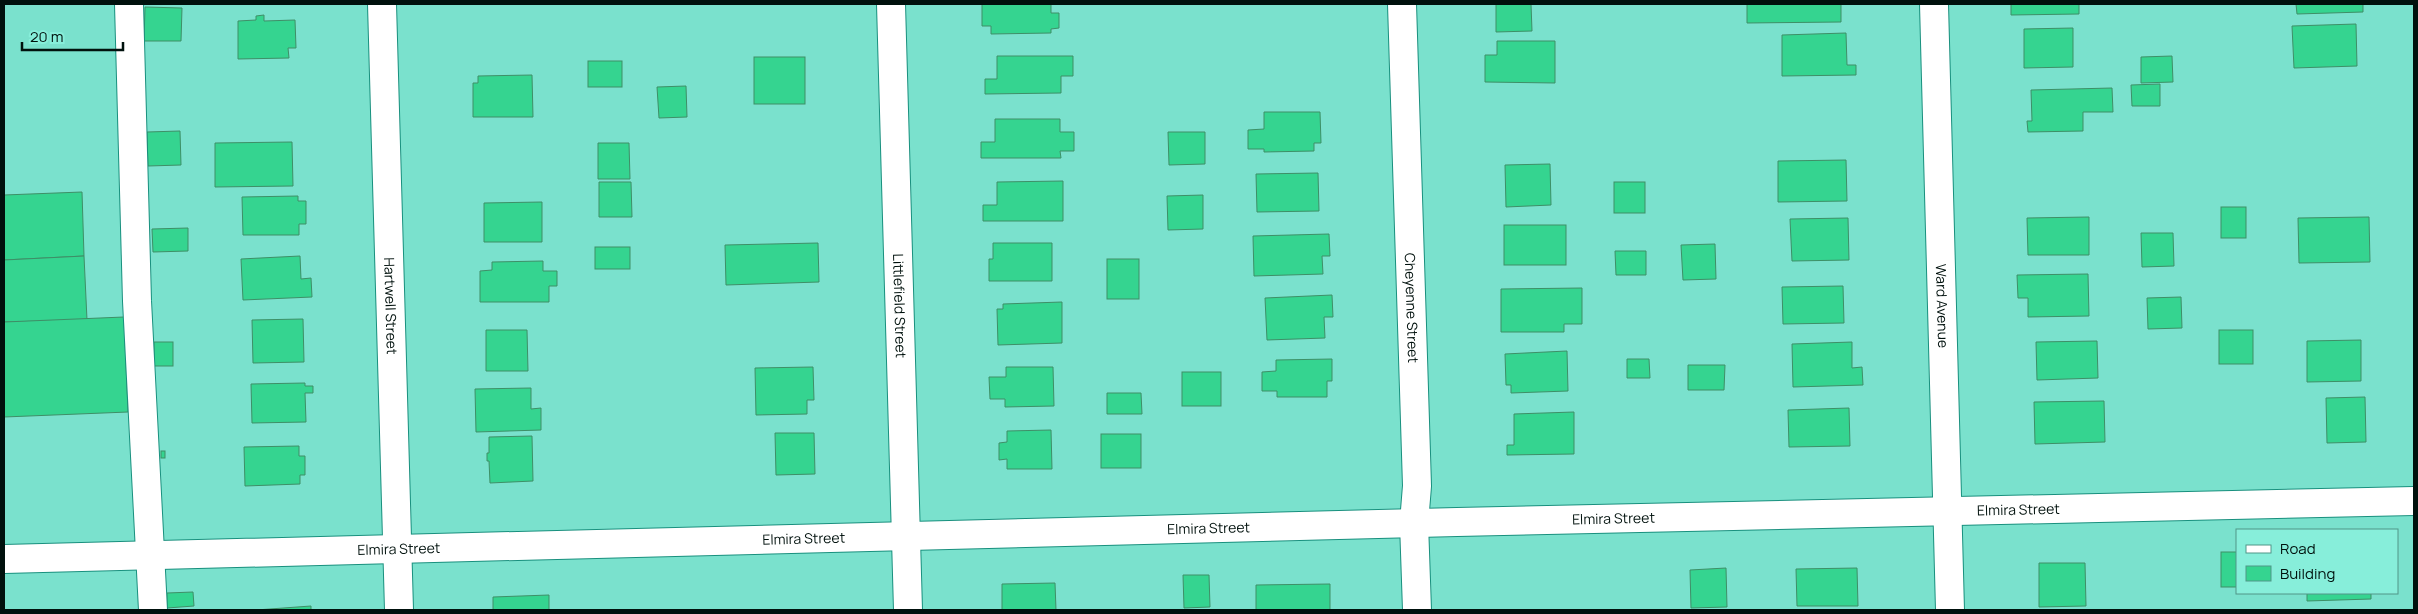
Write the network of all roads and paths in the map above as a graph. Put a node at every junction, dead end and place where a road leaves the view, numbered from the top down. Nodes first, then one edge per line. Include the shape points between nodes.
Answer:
1 (129, 4) edge
2 (382, 4) edge
3 (891, 4) edge
4 (1402, 4) edge
5 (1934, 4) edge
6 (2414, 501) edge
7 (1948, 511) junction
8 (1414, 523) junction
9 (906, 536) junction
10 (397, 549) junction
11 (150, 556) junction
12 (4, 559) edge
13 (153, 610) edge
14 (399, 610) edge
15 (908, 610) edge
16 (1417, 610) edge
17 (1950, 610) edge

1 - 11 street via 137,301
2 - 10 street, Hartwell Street
3 - 9 street, Littlefield Street
4 - 8 street, Cheyenne Street via 1417,486
5 - 7 street, Ward Avenue
6 - 7 street, Elmira Street
7 - 8 street, Elmira Street
7 - 17 street, Ward Avenue
8 - 9 street, Elmira Street
8 - 16 street, Cheyenne Street
9 - 10 street, Elmira Street
9 - 15 street, Littlefield Street
10 - 11 street, Elmira Street
10 - 14 street, Hartwell Street
11 - 12 street, Elmira Street
11 - 13 street

